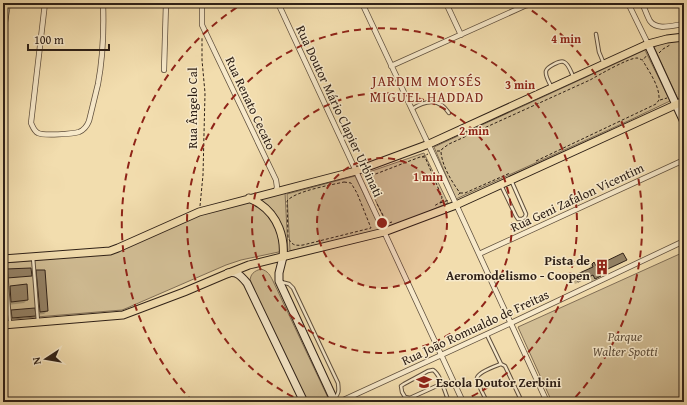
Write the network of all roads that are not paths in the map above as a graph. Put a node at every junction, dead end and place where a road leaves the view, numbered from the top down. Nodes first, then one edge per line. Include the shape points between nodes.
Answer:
1 (8, 3) edge
2 (45, 3) edge
3 (103, 3) edge
4 (166, 3) edge
5 (202, 3) edge
6 (278, 3) edge
7 (362, 3) edge
8 (446, 3) edge
9 (531, 3) edge
10 (628, 3) edge
11 (642, 3) edge
12 (684, 24) edge
13 (596, 34) dead end
14 (3, 35) edge
15 (461, 35) junction
16 (684, 37) edge
17 (648, 44) junction
18 (604, 64) junction
19 (391, 66) junction
20 (164, 70) dead end
21 (574, 78) junction
22 (552, 88) junction
23 (682, 98) edge
24 (676, 104) junction
25 (412, 109) junction
26 (449, 113) dead end
27 (684, 122) edge
28 (429, 144) junction
29 (684, 160) edge
30 (356, 171) junction
31 (511, 180) junction
32 (501, 185) junction
33 (276, 191) junction
34 (249, 198) junction
35 (456, 204) junction
36 (384, 232) junction
37 (684, 242) edge
38 (479, 254) junction
39 (33, 257) junction
40 (283, 258) junction
41 (4, 259) edge
42 (224, 274) junction
43 (280, 281) junction
44 (38, 322) junction
45 (511, 323) junction
46 (7, 324) edge
47 (486, 334) junction
48 (442, 355) junction
49 (501, 364) junction
50 (442, 384) junction
51 (336, 401) edge
52 (304, 402) edge
53 (449, 402) edge
54 (463, 402) edge
55 (487, 402) edge
56 (522, 402) edge
57 (547, 402) edge

1 - 14 street
2 - 3 street via 31,123 36,133 42,134 73,134 87,126 101,63
4 - 20 street
5 - 33 street, Rua Renato Cecato via 202,25 276,180
6 - 30 street, Rua Doutor Mário Clapier Urbinati
7 - 19 street
8 - 15 street
9 - 15 street
10 - 17 street
11 - 12 street via 654,25 660,27
13 - 18 lane
15 - 19 street
16 - 17 main road
17 - 18 main road
17 - 24 main road
18 - 21 main road
19 - 25 street
21 - 22 main road
21 - 22 lane via 567,65 561,61 546,71
22 - 28 main road
23 - 24 main road
24 - 27 main road
24 - 31 main road
25 - 26 lane via 430,102 443,106
25 - 28 street
28 - 30 main road
28 - 35 street
29 - 38 street, Rua Geni Zafalon Vicentim
30 - 33 main road
30 - 36 street, Rua Doutor Mário Clapier Urbinati
31 - 32 main road
31 - 32 lane via 526,214 522,219 516,216
32 - 35 main road
33 - 34 main road
34 - 39 main road via 199,212 110,251
34 - 40 main road via 262,205 279,227
35 - 36 main road
35 - 38 street
36 - 40 main road
36 - 48 street, Rua Doutor Mário Clapier Urbinati
37 - 45 street, Rua João Romualdo de Freitas
38 - 45 street
39 - 41 main road
39 - 44 lane
40 - 42 main road via 249,265
40 - 43 main road via 279,273
41 - 46 lane via 11,314
42 - 44 main road via 123,315
42 - 52 main road via 237,274 247,283
43 - 51 main road
43 - 51 lane via 293,288 338,383
44 - 46 main road
45 - 47 street, Rua João Romualdo de Freitas
45 - 57 street
47 - 48 street, Rua João Romualdo de Freitas
47 - 49 lane
48 - 51 street, Rua João Romualdo de Freitas
48 - 54 street, Rua Doutor Mário Clapier Urbinati
49 - 55 lane via 482,372 477,379
49 - 56 lane via 505,366
50 - 50 lane via 410,398 405,397 401,386 433,370
50 - 53 lane

